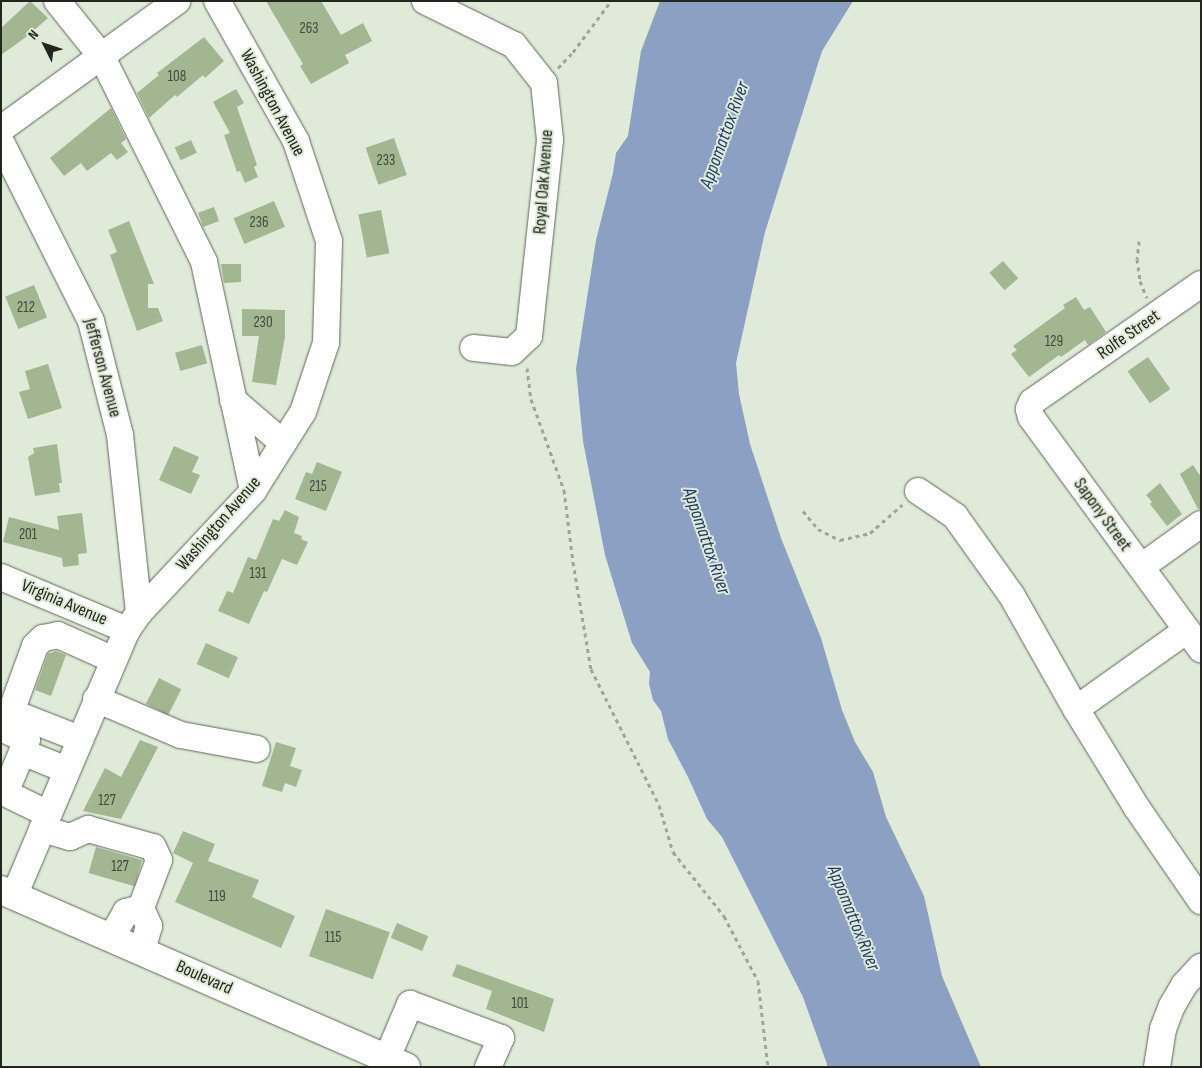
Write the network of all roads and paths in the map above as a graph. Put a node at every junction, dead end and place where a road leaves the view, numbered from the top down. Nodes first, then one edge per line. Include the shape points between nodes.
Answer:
1 (57, 1) edge
2 (176, 1) edge
3 (217, 1) edge
4 (425, 1) edge
5 (611, 1) edge
6 (102, 57) junction
7 (544, 83) junction
8 (1, 129) edge
9 (1, 142) edge
10 (1138, 241) dead end
11 (1201, 284) edge
12 (1154, 317) junction
13 (529, 336) junction
14 (473, 348) dead end
15 (1056, 385) joint
16 (234, 400) junction
17 (283, 443) junction
18 (253, 491) junction
19 (918, 491) joint
20 (803, 511) dead end
21 (1201, 524) edge
22 (1141, 567) junction
23 (1, 577) edge
24 (133, 622) junction
25 (1194, 640) edge
26 (114, 660) junction
27 (96, 699) junction
28 (1076, 709) junction
29 (5, 723) edge
30 (80, 739) junction
31 (257, 749) dead end
32 (22, 752) junction
33 (66, 770) junction
34 (3, 792) edge
35 (45, 821) junction
36 (8, 893) edge
37 (1201, 901) edge
38 (141, 908) junction
39 (111, 938) junction
40 (142, 951) junction
41 (1201, 967) edge
42 (396, 1063) edge
43 (488, 1067) edge
44 (768, 1067) edge
45 (1157, 1067) edge

1 - 6 street
2 - 6 street
3 - 17 street, Washington Avenue via 296,141 329,241 326,343 303,412
4 - 7 street via 514,45
5 - 7 path via 573,52
6 - 8 street
6 - 16 street via 204,262
7 - 13 street, Royal Oak Avenue via 550,140
9 - 24 street, Jefferson Avenue via 91,321 120,435
10 - 12 path via 1140,280
11 - 12 street, Rolfe Street
12 - 15 street, Rolfe Street
13 - 14 street via 512,352
13 - 44 path via 527,370 531,399 564,490 591,668 659,805 673,852 724,916 758,982
15 - 22 street, Sapony Street via 1032,402 1031,416
16 - 17 street
16 - 18 street
17 - 18 street, Washington Avenue
18 - 24 street, Washington Avenue
19 - 20 path via 870,533 840,540 818,530
19 - 28 street via 955,516 1012,596
21 - 22 street
22 - 25 street, Sapony Street
23 - 24 street, Virginia Avenue
24 - 26 street, Washington Avenue
25 - 28 street
26 - 27 street, Washington Avenue
26 - 29 street via 58,635 43,638 35,646
27 - 30 street, Washington Avenue
27 - 31 street via 181,736
28 - 37 street via 1137,808
29 - 30 street
29 - 32 street via 27,740
30 - 33 street, Washington Avenue
32 - 33 street
32 - 34 street
33 - 35 street, Washington Avenue
34 - 35 street
35 - 36 street, Washington Avenue
35 - 38 street via 70,837 88,828 154,847 159,860
36 - 39 main road, Boulevard
38 - 39 street via 126,912
38 - 40 street via 149,926
39 - 40 main road, Boulevard
40 - 42 main road, Boulevard
41 - 45 street via 1184,985 1172,1006 1163,1029
42 - 43 street via 410,1004 501,1038

